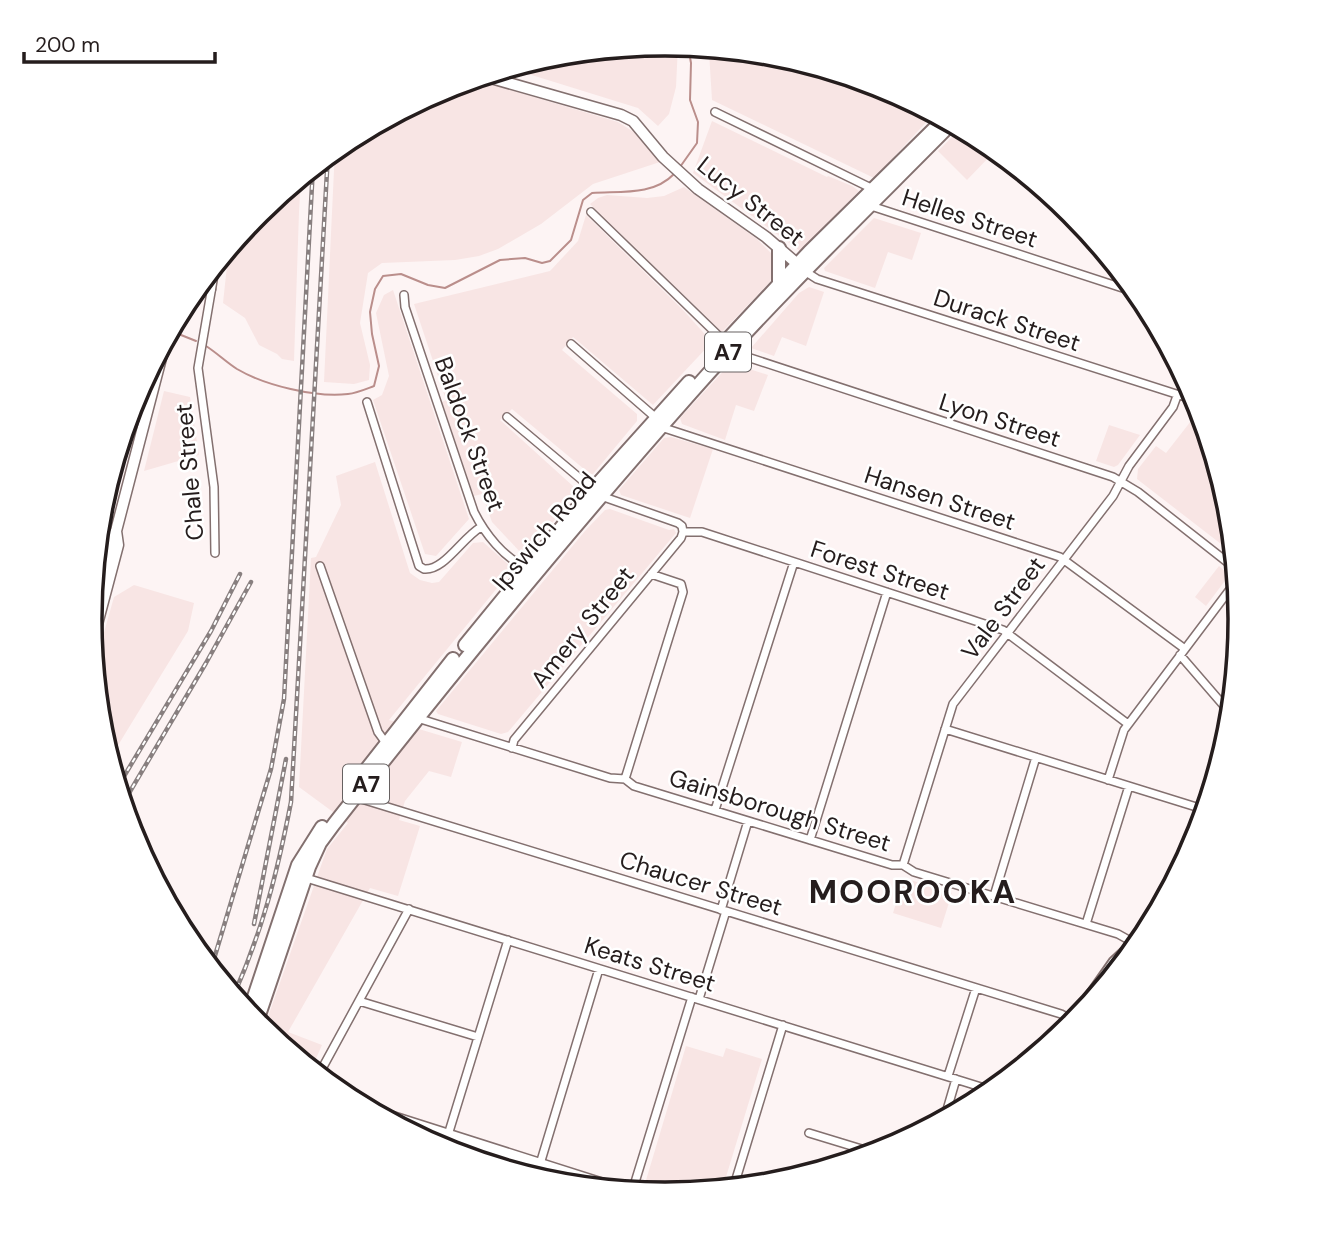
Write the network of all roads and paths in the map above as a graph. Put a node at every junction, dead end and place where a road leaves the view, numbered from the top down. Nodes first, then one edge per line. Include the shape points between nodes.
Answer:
1 (501, 81) edge
2 (715, 112) dead end
3 (937, 126) edge
4 (945, 130) edge
5 (874, 190) junction
6 (871, 206) junction
7 (591, 212) dead end
8 (779, 248) junction
9 (802, 268) junction
10 (779, 284) junction
11 (211, 286) edge
12 (1120, 287) edge
13 (210, 289) joint
14 (404, 295) dead end
15 (571, 344) dead end
16 (727, 347) junction
17 (155, 380) edge
18 (1177, 396) junction
19 (1183, 397) edge
20 (367, 402) dead end
21 (506, 417) dead end
22 (659, 423) junction
23 (1121, 482) junction
24 (597, 493) junction
25 (481, 527) junction
26 (116, 531) junction
27 (683, 531) junction
28 (105, 553) edge
29 (215, 553) dead end
30 (1065, 559) junction
31 (1225, 561) edge
32 (794, 562) junction
33 (320, 566) dead end
34 (527, 568) junction
35 (651, 574) junction
36 (887, 592) junction
37 (1227, 593) edge
38 (102, 604) edge
39 (1008, 633) junction
40 (1183, 652) junction
41 (1222, 703) edge
42 (413, 717) junction
43 (1128, 724) junction
44 (945, 729) junction
45 (386, 743) junction
46 (512, 748) junction
47 (1037, 757) junction
48 (625, 779) junction
49 (1108, 780) junction
50 (1129, 786) junction
51 (355, 797) junction
52 (1197, 807) edge
53 (715, 810) junction
54 (748, 821) junction
55 (810, 840) junction
56 (903, 865) junction
57 (300, 876) junction
58 (994, 896) junction
59 (409, 909) junction
60 (723, 910) junction
61 (1086, 924) junction
62 (508, 940) junction
63 (1128, 942) edge
64 (599, 969) junction
65 (976, 988) junction
66 (695, 998) junction
67 (359, 1001) junction
68 (253, 1003) edge
69 (260, 1011) edge
70 (1064, 1017) edge
71 (783, 1025) junction
72 (478, 1037) junction
73 (323, 1067) edge
74 (947, 1076) junction
75 (956, 1079) junction
76 (980, 1087) edge
77 (948, 1108) edge
78 (809, 1132) dead end
79 (434, 1133) edge
80 (448, 1136) junction
81 (859, 1148) edge
82 (497, 1151) junction
83 (495, 1157) edge
84 (540, 1164) junction
85 (575, 1175) edge
86 (736, 1178) edge
87 (635, 1182) edge

1 - 8 street, Lucy Street via 633,121 684,177
2 - 5 street
3 - 5 highway, Ipswich Road / A7
4 - 6 highway, Ipswich Road / A7
5 - 9 highway, Ipswich Road / A7
6 - 9 highway, Ipswich Road / A7
6 - 12 street, Helles Street
7 - 16 street
8 - 9 street, Lucy Street
8 - 10 highway
9 - 10 highway, Ipswich Road / A7
9 - 16 highway, Ipswich Road / A7
9 - 18 street, Durack Street via 817,279
10 - 16 highway, Ipswich Road / A7
11 - 13 street, Chale Street
13 - 29 street, Chale Street via 199,373 214,487
14 - 25 street, Baldock Street
15 - 22 street
16 - 22 highway, Ipswich Road / A7
16 - 23 street, Lyon Street
17 - 26 street
18 - 19 street, Durack Street
18 - 23 street, Vale Street
20 - 25 street via 419,566 438,567
21 - 24 street
22 - 24 highway, Ipswich Road / A7
22 - 30 street, Hansen Street
23 - 30 street, Vale Street
23 - 31 street, Lyon Street
24 - 27 street, Forest Street via 678,523
24 - 34 highway, Ipswich Road / A7
24 - 42 highway, Ipswich Road / A7
25 - 34 street, Baldock Street via 515,562
26 - 28 street
26 - 38 street via 118,545
27 - 32 street, Forest Street via 702,532
27 - 35 street, Amery Street
30 - 39 street, Vale Street
30 - 40 street, Hansen Street
32 - 36 street, Forest Street
32 - 53 street
33 - 45 street via 378,732
34 - 42 highway, Ipswich Road / A7
35 - 46 street, Amery Street
35 - 48 street via 681,584 683,592
36 - 39 street, Forest Street
36 - 55 street
37 - 40 street
39 - 43 street, Forest Street
39 - 44 street, Vale Street via 955,701
40 - 41 street, Hansen Street
40 - 43 street
42 - 45 highway, Ipswich Road / A7
42 - 46 street, Gainsborough Street
42 - 51 highway, Ipswich Road / A7
43 - 49 street
44 - 47 street
44 - 56 street, Vale Street
45 - 57 highway, Ipswich Road / A7 via 315,837
46 - 48 street, Gainsborough Street
47 - 49 street
47 - 58 street
48 - 53 street, Gainsborough Street via 634,786
49 - 50 street
50 - 52 street
50 - 61 street
51 - 57 highway, Ipswich Road / A7
51 - 60 street, Chaucer Street
53 - 54 street, Gainsborough Street
54 - 55 street, Gainsborough Street
54 - 60 street
55 - 56 street, Gainsborough Street
56 - 58 street, Gainsborough Street
57 - 59 street, Keats Street
57 - 68 highway, Ipswich Road / A7
57 - 69 highway, Ipswich Road / A7
58 - 61 street, Gainsborough Street
59 - 62 street, Keats Street
59 - 67 street
60 - 65 street, Chaucer Street
60 - 66 street
61 - 63 street, Gainsborough Street
62 - 64 street, Keats Street
62 - 72 street
64 - 66 street, Keats Street
64 - 84 street
65 - 70 street, Chaucer Street
65 - 74 street
66 - 71 street, Keats Street
66 - 87 street
67 - 72 street
67 - 73 street
71 - 74 street, Keats Street
71 - 86 street
72 - 80 street
74 - 75 street, Keats Street
75 - 76 street, Keats Street
75 - 77 street
78 - 81 street
79 - 80 street
80 - 82 street
82 - 83 street
82 - 84 street
84 - 85 street

